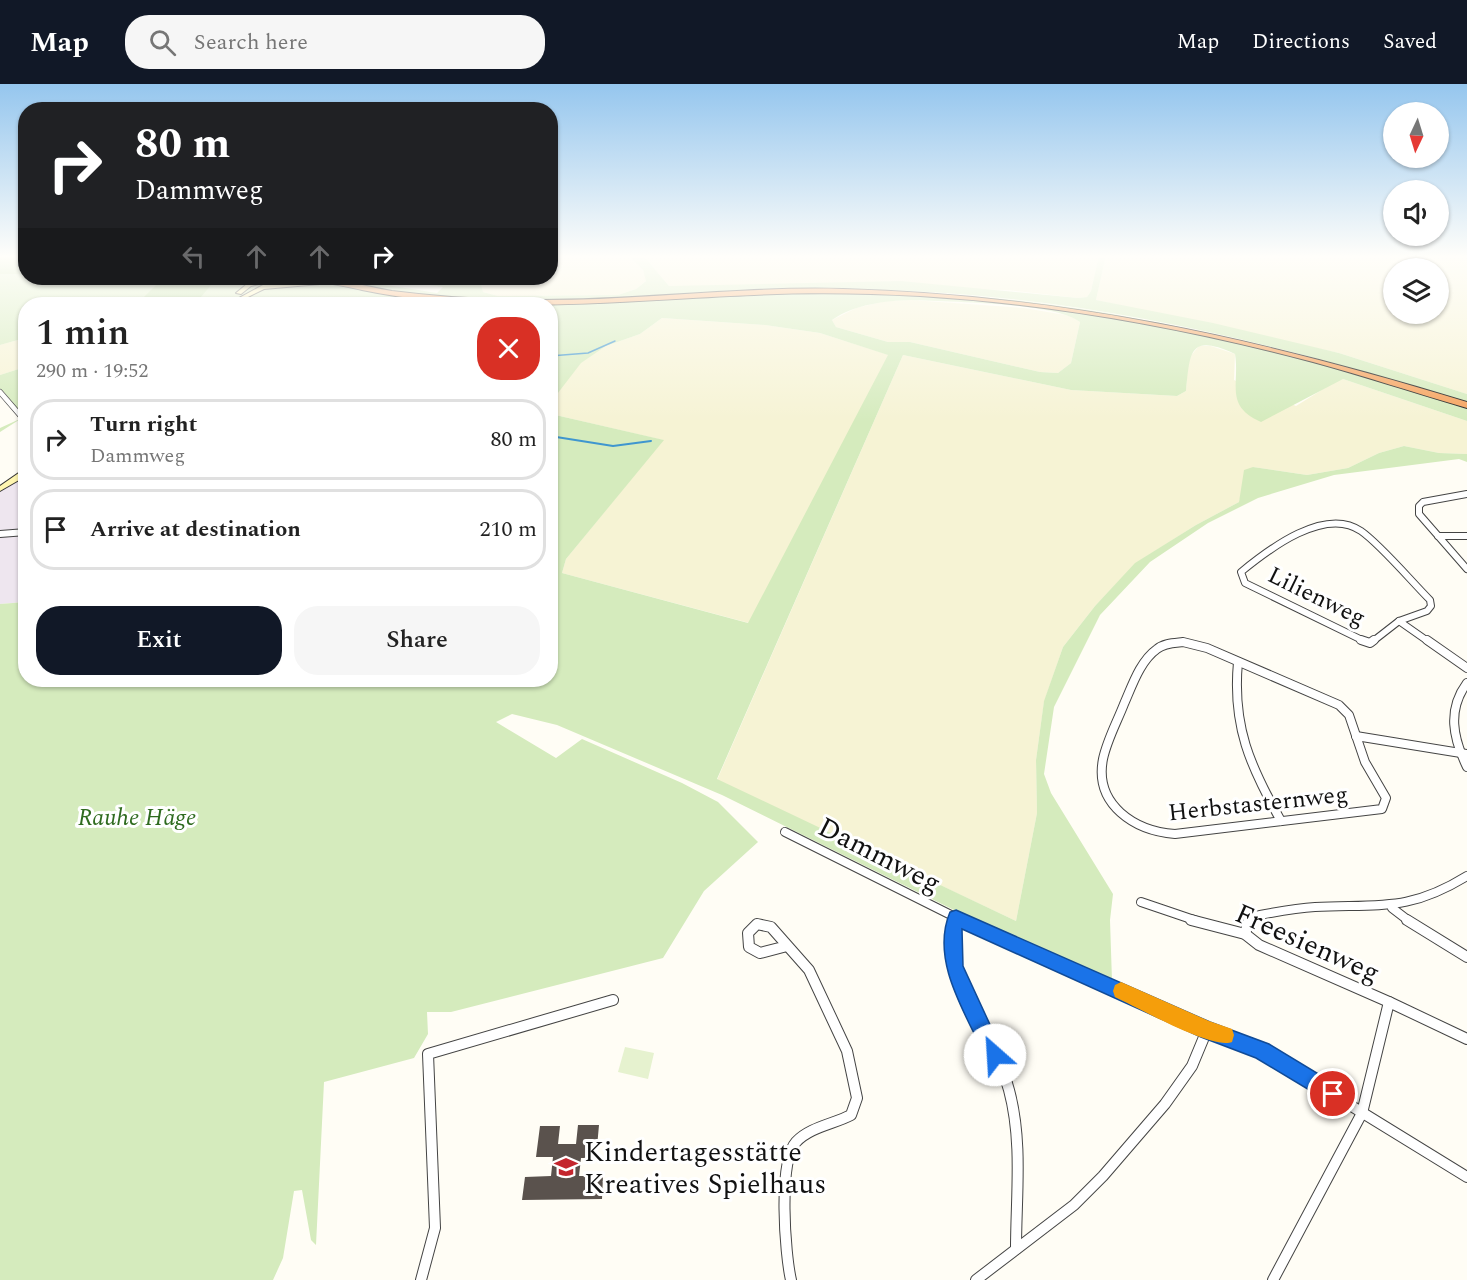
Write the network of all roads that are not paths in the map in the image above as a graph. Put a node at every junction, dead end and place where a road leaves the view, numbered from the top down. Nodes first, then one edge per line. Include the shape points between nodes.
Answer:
1 (1079, 311) edge
2 (0, 392) edge
3 (1467, 405) edge
4 (18, 413) edge
5 (18, 477) edge
6 (0, 489) edge
7 (1467, 494) edge
8 (18, 532) edge
9 (0, 534) edge
10 (1438, 536) junction
11 (1467, 536) edge
12 (1467, 569) edge
13 (1399, 621) junction
14 (1238, 662) junction
15 (1467, 668) edge
16 (1467, 683) edge
17 (1356, 736) junction
18 (1463, 754) edge
19 (1467, 767) edge
20 (1281, 820) junction
21 (785, 832) dead end
22 (1467, 876) edge
23 (1141, 902) dead end
24 (1392, 908) junction
25 (956, 918) junction
26 (1245, 934) junction
27 (787, 946) junction
28 (1467, 957) edge
29 (613, 1000) dead end
30 (1389, 1002) junction
31 (1207, 1030) junction
32 (1467, 1039) edge
33 (1362, 1113) junction
34 (1467, 1177) edge
35 (1016, 1249) junction
36 (421, 1280) edge
37 (791, 1280) edge
38 (976, 1280) edge
39 (1272, 1280) edge

1 - 3 highway via 1247,342
2 - 4 street
5 - 6 main road
7 - 10 street via 1419,506 1419,514
8 - 9 street
10 - 11 street
10 - 12 street
13 - 13 street, Lilienweg via 1427,611 1430,600 1353,526 1335,523 1302,533 1263,553 1241,572 1245,583 1360,640 1375,641
13 - 15 street, Lilienweg
14 - 17 street, Herbstasternweg via 1339,705 1349,715
14 - 20 street via 1233,693 1238,730 1259,784
14 - 20 street, Herbstasternweg via 1183,642 1168,643 1155,650 1132,686 1107,743 1100,778 1102,790 1109,804 1150,832 1175,834
16 - 18 street via 1456,701 1453,722
17 - 18 street
17 - 20 street, Herbstasternweg via 1365,762 1386,798 1382,809
18 - 19 street
21 - 25 street, Dammweg
22 - 24 street via 1430,898
23 - 26 street, Freesienweg
24 - 26 street via 1323,907 1261,915 1249,919
24 - 28 street
25 - 31 street, Dammweg
25 - 35 street via 952,933 954,966 1002,1069 1015,1116 1019,1169
26 - 30 street, Freesienweg via 1259,945
27 - 27 street via 771,927 757,924 748,933 749,948 760,953
27 - 37 street via 809,970 847,1051 856,1098 851,1115 799,1139 790,1149 786,1177
29 - 36 street via 428,1054 435,1228
30 - 32 street, Freesienweg
30 - 33 street
31 - 33 street, Dammweg via 1262,1051
31 - 35 street via 1192,1066 1120,1157 1074,1205
33 - 34 street, Dammweg
33 - 39 street
35 - 38 street

